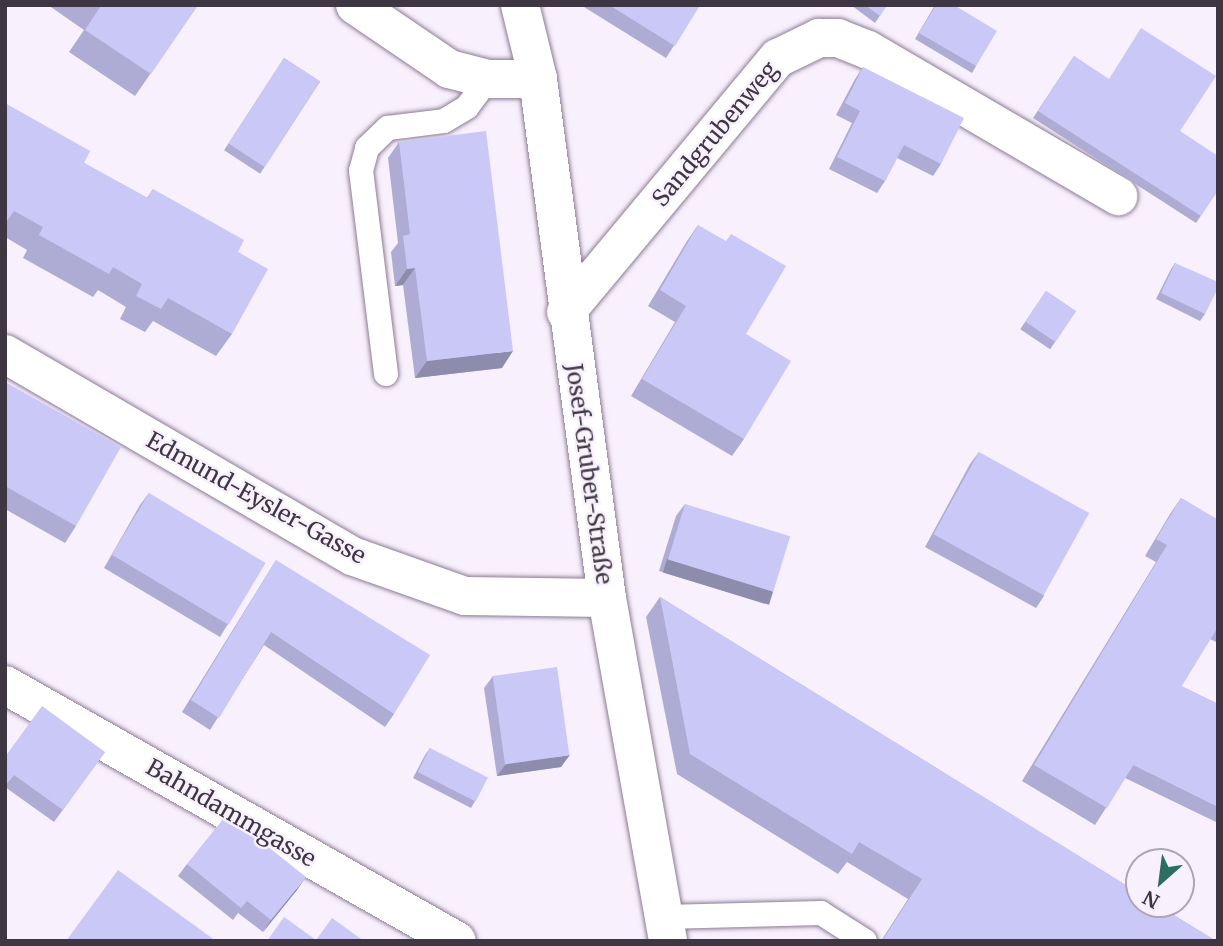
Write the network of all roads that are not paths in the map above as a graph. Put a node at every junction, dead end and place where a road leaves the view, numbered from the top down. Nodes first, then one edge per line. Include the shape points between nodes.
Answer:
1 (355, 5) edge
2 (520, 5) edge
3 (488, 79) junction
4 (538, 79) junction
5 (1118, 195) dead end
6 (566, 312) junction
7 (5, 354) edge
8 (386, 374) dead end
9 (607, 598) junction
10 (5, 685) edge
11 (666, 929) edge
12 (457, 941) edge
13 (865, 941) edge

1 - 3 street via 449,69
2 - 4 street, Josef-Gruber-Straße
3 - 4 street
3 - 8 lane via 467,107 444,121 388,128 367,149 361,171
4 - 6 street, Josef-Gruber-Straße
5 - 6 street, Sandgrubenweg via 868,50 838,38 819,38 778,58
6 - 9 street, Josef-Gruber-Straße
7 - 9 street, Edmund-Eysler-Gasse via 352,556 465,596
9 - 11 street, Josef-Gruber-Straße
10 - 12 street, Bahndammgasse
11 - 13 lane via 821,913

